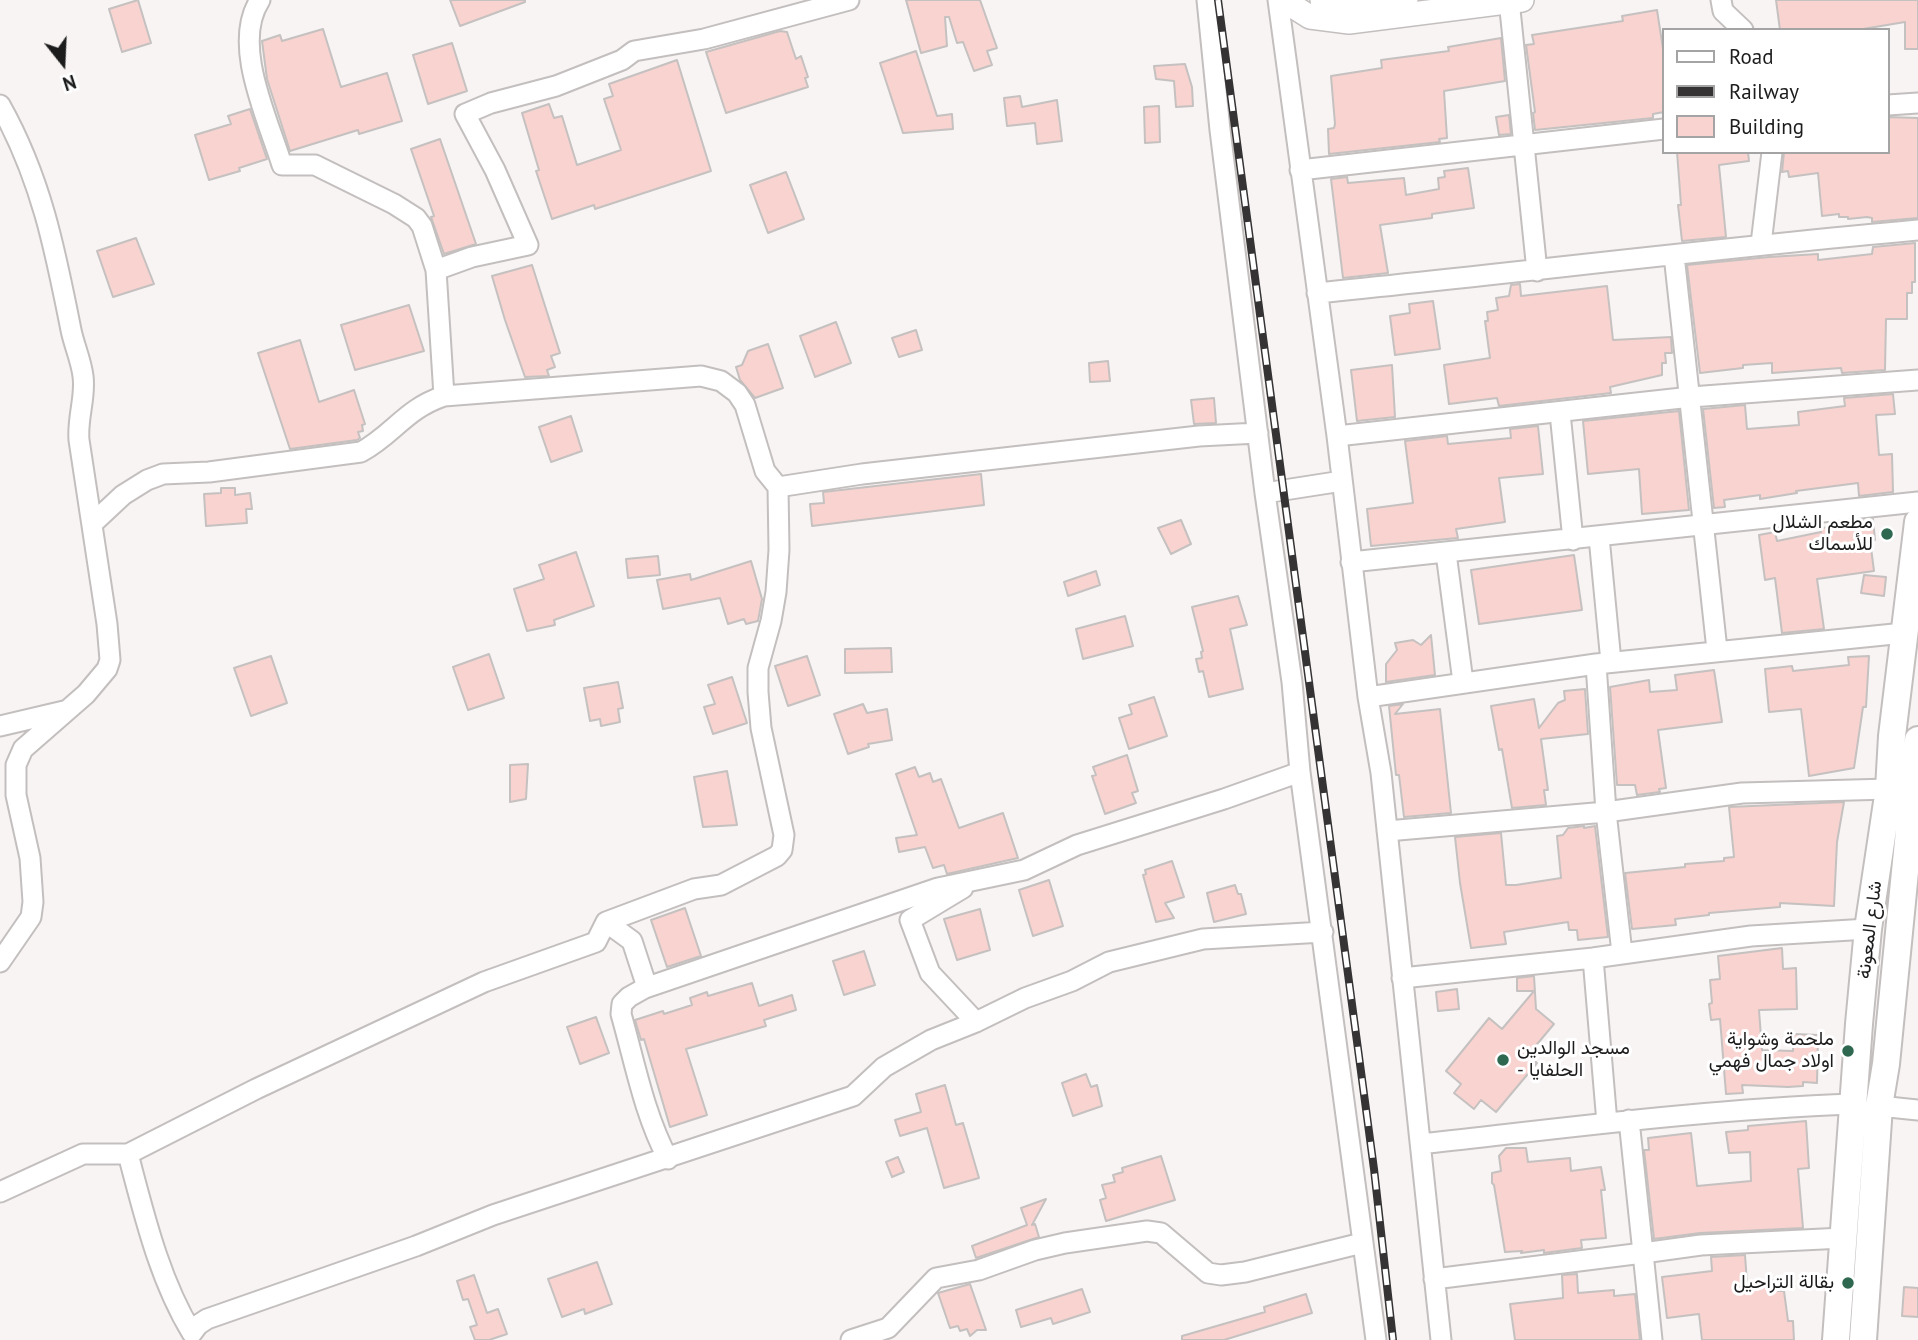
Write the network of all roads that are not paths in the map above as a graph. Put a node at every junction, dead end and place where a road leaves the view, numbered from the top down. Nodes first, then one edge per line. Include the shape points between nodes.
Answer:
1 (260, 0) edge
2 (849, 0) edge
3 (1207, 0) edge
4 (1278, 0) edge
5 (1283, 0) edge
6 (1322, 0) edge
7 (1721, 0) edge
8 (1513, 1) edge
9 (1392, 5) edge
10 (1742, 28) edge
11 (1918, 103) edge
12 (1890, 105) edge
13 (0, 106) edge
14 (1662, 129) edge
15 (1524, 145) junction
16 (1772, 154) edge
17 (1300, 170) junction
18 (1918, 230) edge
19 (1761, 244) junction
20 (1674, 255) junction
21 (436, 270) junction
22 (1536, 271) junction
23 (1317, 293) junction
24 (1918, 380) edge
25 (443, 396) junction
26 (1691, 397) junction
27 (1560, 413) junction
28 (1258, 433) junction
29 (1337, 436) junction
30 (1342, 481) junction
31 (778, 486) junction
32 (1265, 493) junction
33 (1918, 502) edge
34 (1918, 522) edge
35 (92, 524) junction
36 (1703, 527) junction
37 (1599, 537) junction
38 (1573, 540) junction
39 (1446, 553) junction
40 (1351, 562) junction
41 (1904, 633) junction
42 (1717, 650) junction
43 (1603, 663) junction
44 (1463, 682) junction
45 (1368, 697) junction
46 (68, 710) junction
47 (0, 726) edge
48 (1918, 740) edge
49 (1300, 772) junction
50 (1889, 789) junction
51 (1606, 812) junction
52 (1387, 831) junction
53 (979, 878) junction
54 (606, 922) junction
55 (1868, 929) junction
56 (1323, 932) junction
57 (1622, 953) junction
58 (1593, 958) junction
59 (0, 962) edge
60 (1402, 978) junction
61 (648, 987) junction
62 (976, 1022) junction
63 (1866, 1105) junction
64 (1918, 1110) edge
65 (1629, 1121) junction
66 (1607, 1123) junction
67 (1421, 1144) junction
68 (128, 1154) junction
69 (668, 1159) junction
70 (0, 1192) edge
71 (1843, 1238) junction
72 (1362, 1243) junction
73 (1643, 1253) junction
74 (1434, 1279) junction
75 (891, 1334) edge
76 (851, 1340) edge
77 (1376, 1340) edge
78 (1441, 1340) edge
79 (1652, 1340) edge
80 (1836, 1340) edge
81 (1863, 1340) edge

1 - 21 street via 252,12 251,65 282,165 315,165 416,218
2 - 21 street via 723,35 634,51 556,86 465,114 528,245
3 - 28 street
4 - 17 street
5 - 9 main road via 1297,11 1349,22
6 - 9 main road
7 - 10 street via 1723,11
8 - 9 main road
8 - 15 street
11 - 12 street
13 - 35 street via 32,170 82,370 78,427
14 - 15 street
15 - 17 street
15 - 22 street
16 - 19 street
17 - 23 street
18 - 19 street
19 - 20 street
20 - 22 street
20 - 26 street
21 - 25 street
22 - 23 street
23 - 29 street
24 - 26 street
25 - 31 street via 701,376 721,381 745,405 765,471
25 - 35 street via 424,402 361,452 163,474 123,495
26 - 27 street
26 - 36 street
27 - 29 street
27 - 38 street
28 - 31 street via 1186,437
28 - 32 street
29 - 30 street
30 - 32 street
30 - 40 street
31 - 54 street via 776,592 758,668 758,692 784,835 782,850 721,885 694,889
32 - 49 street
33 - 36 street
34 - 41 highway, شارع المعونة
35 - 46 street via 110,660
36 - 37 street
36 - 42 street
37 - 38 street
37 - 43 street
38 - 39 street
39 - 40 street
39 - 44 street
40 - 45 street
41 - 42 street
41 - 50 highway, شارع المعونة
42 - 43 street
43 - 44 street
43 - 51 street
44 - 45 street
45 - 52 street
46 - 47 street
46 - 59 street via 23,749 16,765 16,795 30,858 33,902 31,917
48 - 63 highway, شارع المعونة via 1886,1064
49 - 53 street via 1077,845 1024,870
49 - 56 street
50 - 51 street via 1742,793
50 - 55 highway, شارع المعونة
51 - 52 street
51 - 57 street
52 - 60 street
53 - 61 street
53 - 62 street via 910,920 930,973
54 - 61 street via 632,941
54 - 68 street via 596,942 484,982
55 - 57 street via 1751,936
55 - 63 highway, شارع المعونة
56 - 62 street via 1203,939 1139,953
56 - 72 street
57 - 58 street
58 - 60 street
58 - 66 street
60 - 67 street
61 - 69 street via 629,997 621,1014 639,1084
62 - 69 street via 931,1040 884,1067 853,1096
63 - 64 street
63 - 65 street via 1778,1107
63 - 71 highway, شارع المعونة
63 - 81 highway, شارع المعونة
65 - 66 street
65 - 73 street
66 - 67 street
67 - 74 street
68 - 69 street via 178,1311 192,1333 220,1314 493,1215
68 - 70 street via 83,1154
71 - 73 street via 1693,1245
71 - 80 highway, شارع المعونة
72 - 75 street via 1221,1275 1208,1273 1161,1233 1090,1238 936,1278
72 - 77 street
73 - 74 street
73 - 79 street
74 - 78 street
75 - 76 street

